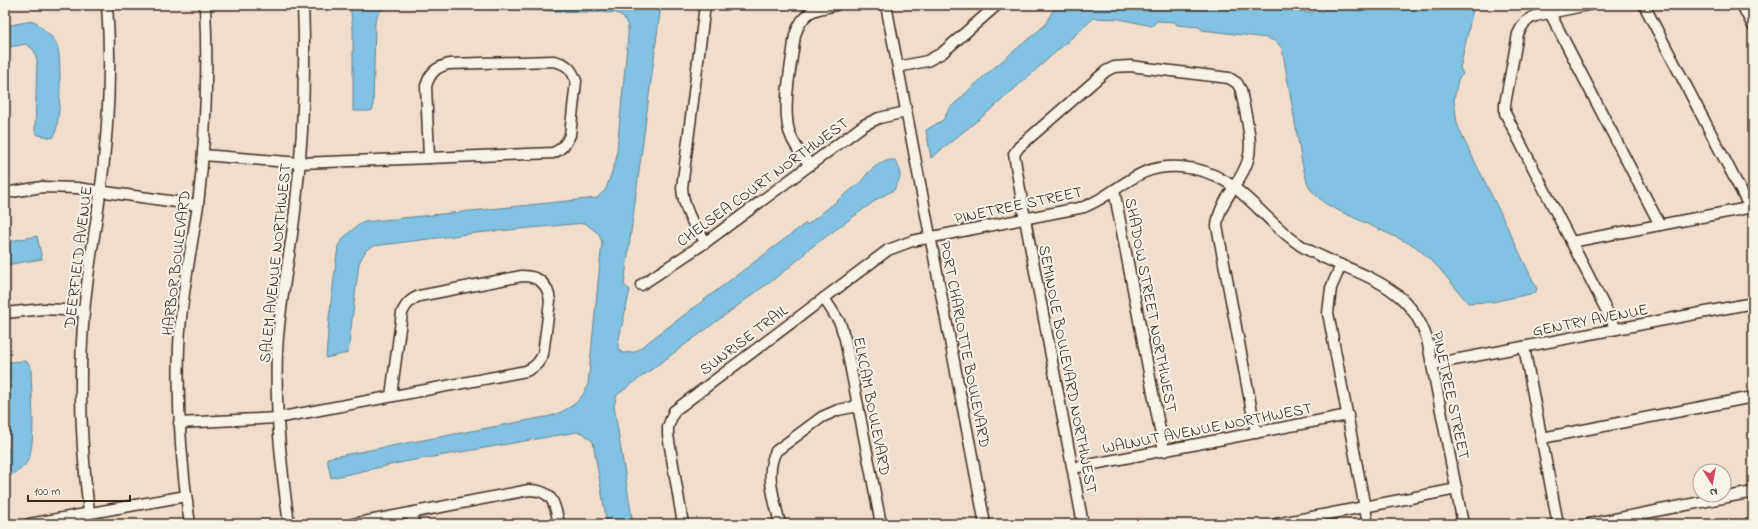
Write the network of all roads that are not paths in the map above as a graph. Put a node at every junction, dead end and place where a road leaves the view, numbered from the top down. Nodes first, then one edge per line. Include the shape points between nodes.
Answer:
1 (107, 5) edge
2 (205, 5) edge
3 (303, 5) edge
4 (705, 5) edge
5 (836, 5) edge
6 (886, 5) edge
7 (996, 5) edge
8 (1588, 5) edge
9 (1644, 5) edge
10 (1742, 5) edge
11 (984, 10) edge
12 (1550, 13) junction
13 (1753, 26) edge
14 (898, 67) junction
15 (906, 112) junction
16 (203, 155) junction
17 (429, 158) junction
18 (300, 163) junction
19 (810, 165) junction
20 (1234, 186) junction
21 (101, 190) junction
22 (1114, 190) junction
23 (5, 193) edge
24 (198, 205) junction
25 (1751, 208) edge
26 (1025, 219) junction
27 (1660, 225) junction
28 (930, 238) junction
29 (706, 242) junction
30 (1571, 242) junction
31 (1341, 265) junction
32 (641, 285) dead end
33 (824, 298) junction
34 (1753, 302) edge
35 (84, 311) junction
36 (5, 313) edge
37 (1616, 329) junction
38 (1524, 347) junction
39 (1433, 364) junction
40 (391, 396) junction
41 (1753, 398) edge
42 (858, 406) junction
43 (1348, 415) junction
44 (277, 418) junction
45 (179, 423) junction
46 (1256, 433) junction
47 (1542, 438) junction
48 (1164, 451) junction
49 (1073, 468) junction
50 (1457, 489) junction
51 (1753, 492) edge
52 (186, 496) junction
53 (1365, 507) junction
54 (89, 512) junction
55 (412, 513) junction
56 (29, 524) edge
57 (190, 524) edge
58 (289, 524) edge
59 (353, 524) edge
60 (413, 524) edge
61 (559, 524) edge
62 (683, 524) edge
63 (780, 524) edge
64 (881, 524) edge
65 (985, 524) edge
66 (1083, 524) edge
67 (1276, 524) edge
68 (1368, 524) edge
69 (1463, 524) edge
70 (1558, 524) edge
71 (1589, 524) edge

1 - 21 street, DEERFIELD AVENUE via 108,83
2 - 16 street, HARBOR BOULEVARD
3 - 18 street, SALEM AVENUE NORTHWEST via 304,78
4 - 29 street via 682,188 689,218
5 - 19 street via 810,12 803,17 795,35 787,122 796,146
6 - 14 street, PORT CHARLOTTE BOULEVARD
7 - 11 street
8 - 12 street
9 - 25 street
10 - 13 street
11 - 14 street via 949,47 935,57
12 - 27 street
12 - 30 street via 1527,20 1518,34 1505,113
14 - 15 street, PORT CHARLOTTE BOULEVARD
15 - 19 street, CHELSEA COURT NORTHWEST via 868,123
15 - 28 street, PORT CHARLOTTE BOULEVARD
16 - 18 street
16 - 24 street, HARBOR BOULEVARD
17 - 17 street via 426,86 431,74 441,66 553,60 565,64 573,73 576,81 570,135 561,149 554,153
17 - 18 street
18 - 44 street, SALEM AVENUE NORTHWEST via 280,316
19 - 29 street, CHELSEA COURT NORTHWEST
20 - 22 street, PINETREE STREET via 1200,170 1170,167 1142,173
20 - 26 street, SEMINOLE BOULEVARD NORTHWEST via 1246,166 1250,150 1241,90 1237,83 1230,78 1122,66 1106,71 1014,154
20 - 31 street, PINETREE STREET via 1256,204 1287,236
20 - 46 street via 1220,210 1217,226
21 - 23 street via 48,187
21 - 24 street
21 - 35 street, DEERFIELD AVENUE
22 - 26 street, PINETREE STREET via 1084,207
22 - 48 street, SHADOW STREET NORTHWEST
24 - 45 street, HARBOR BOULEVARD via 181,318
25 - 27 street
26 - 28 street, PINETREE STREET
26 - 49 street, SEMINOLE BOULEVARD NORTHWEST
27 - 30 street
28 - 33 street, SUNRISE TRAIL via 892,248
28 - 65 street, PORT CHARLOTTE BOULEVARD
29 - 32 street, CHELSEA COURT NORTHWEST
30 - 37 street
31 - 39 street, PINETREE STREET via 1386,287 1408,305 1424,330
31 - 43 street via 1331,288 1328,314
33 - 42 street, ELKCAM BOULEVARD via 843,331
33 - 62 street, SUNRISE TRAIL via 674,411 668,435
34 - 37 street, GENTRY AVENUE
35 - 36 street via 43,309
35 - 54 street, DEERFIELD AVENUE via 80,415
37 - 38 street, GENTRY AVENUE
38 - 39 street, GENTRY AVENUE
38 - 47 street
39 - 50 street, PINETREE STREET
40 - 40 street via 526,371 533,367 543,354 550,301 545,285 538,279 522,276 411,299 402,313
40 - 44 street
41 - 47 street
42 - 63 street via 838,410 822,417 776,451 772,459 770,476
42 - 64 street, ELKCAM BOULEVARD
43 - 46 street, WALNUT AVENUE NORTHWEST
43 - 53 street
44 - 45 street
44 - 58 street, SALEM AVENUE NORTHWEST via 280,463
45 - 52 street, HARBOR BOULEVARD
46 - 48 street, WALNUT AVENUE NORTHWEST
47 - 70 street
48 - 49 street, WALNUT AVENUE NORTHWEST
49 - 66 street, SEMINOLE BOULEVARD NORTHWEST
50 - 53 street
50 - 69 street, PINETREE STREET
51 - 71 street
52 - 54 street
52 - 57 street, HARBOR BOULEVARD
53 - 67 street
53 - 68 street
54 - 56 street
55 - 59 street
55 - 60 street
55 - 61 street via 537,490 552,499

